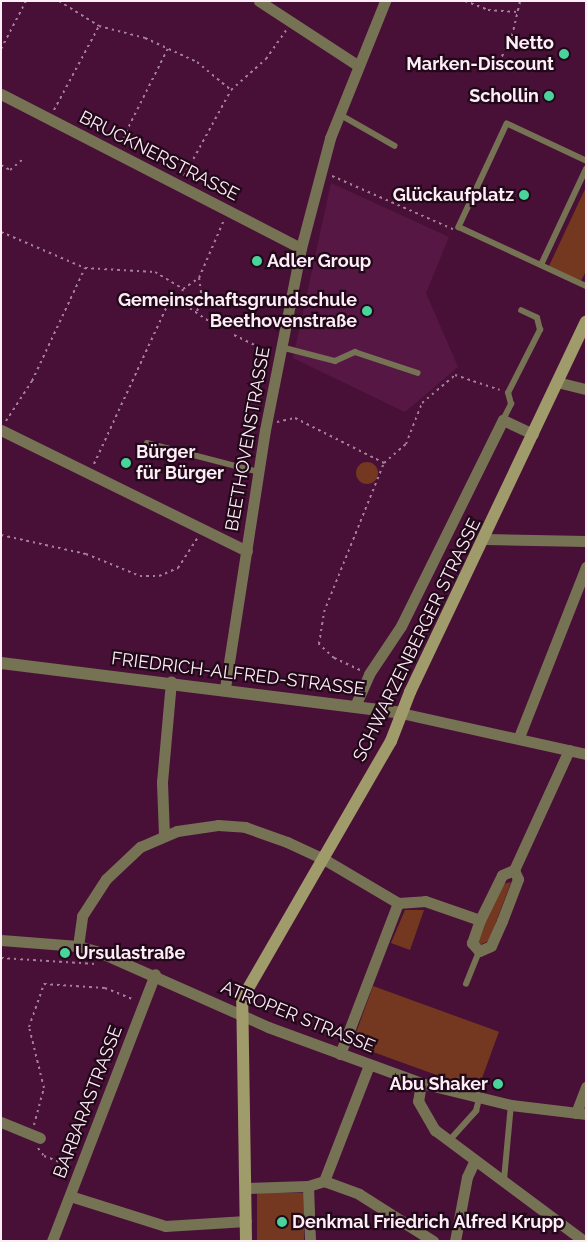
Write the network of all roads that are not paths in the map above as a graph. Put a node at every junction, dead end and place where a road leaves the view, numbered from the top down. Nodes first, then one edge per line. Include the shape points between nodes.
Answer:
1 (259, 1) edge
2 (385, 1) edge
3 (356, 65) junction
4 (1, 94) edge
5 (339, 114) junction
6 (394, 146) dead end
7 (586, 161) edge
8 (586, 169) edge
9 (300, 248) junction
10 (541, 265) junction
11 (586, 286) edge
12 (522, 310) dead end
13 (586, 322) edge
14 (281, 346) junction
15 (418, 373) dead end
16 (557, 382) junction
17 (586, 389) edge
18 (503, 420) junction
19 (1, 429) edge
20 (533, 434) junction
21 (147, 443) dead end
22 (259, 472) junction
23 (486, 539) junction
24 (586, 541) edge
25 (247, 551) junction
26 (586, 567) edge
27 (1, 663) edge
28 (170, 681) junction
29 (225, 688) junction
30 (355, 706) junction
31 (401, 713) junction
32 (519, 737) junction
33 (569, 750) junction
34 (586, 754) edge
35 (164, 835) junction
36 (322, 858) junction
37 (514, 870) junction
38 (398, 903) junction
39 (480, 920) junction
40 (1, 940) edge
41 (78, 946) junction
42 (479, 951) junction
43 (154, 974) junction
44 (466, 984) dead end
45 (240, 1015) junction
46 (340, 1054) junction
47 (369, 1065) junction
48 (421, 1083) junction
49 (586, 1087) edge
50 (478, 1099) junction
51 (511, 1106) junction
52 (581, 1114) edge
53 (1, 1122) edge
54 (35, 1136) road end
55 (448, 1142) junction
56 (474, 1162) junction
57 (324, 1181) junction
58 (504, 1183) junction
59 (308, 1186) junction
60 (246, 1188) junction
61 (70, 1196) junction
62 (246, 1221) junction
63 (52, 1241) edge
64 (246, 1241) edge
65 (310, 1241) edge
66 (433, 1241) edge
67 (455, 1241) edge
68 (584, 1241) edge

1 - 3 street
2 - 3 street, BEETHOVENSTRASSE
3 - 5 street, BEETHOVENSTRASSE
4 - 9 street, BRUCKNERSTRASSE
5 - 6 lane
5 - 9 street, BEETHOVENSTRASSE
7 - 10 lane via 507,124 459,228
8 - 10 lane
9 - 14 street, BEETHOVENSTRASSE
10 - 11 lane
12 - 18 lane, SCHWARZENBERGER STRASSE via 537,318 540,330 508,394 511,404
13 - 16 main road, SCHWARZENBERGER STRASSE
14 - 15 lane via 335,361 354,352
14 - 22 street, BEETHOVENSTRASSE
16 - 17 street
16 - 20 main road, SCHWARZENBERGER STRASSE
18 - 20 street
18 - 30 street, SCHWARZENBERGER STRASSE via 401,626 369,674
19 - 25 street
20 - 23 main road, SCHWARZENBERGER STRASSE
21 - 22 lane
22 - 25 street, BEETHOVENSTRASSE
23 - 24 street
23 - 31 main road, SCHWARZENBERGER STRASSE
25 - 29 street, BEETHOVENSTRASSE
26 - 32 street
27 - 28 street, FRIEDRICH-ALFRED-STRASSE
28 - 29 street, FRIEDRICH-ALFRED-STRASSE
28 - 35 street via 162,782
29 - 30 street, FRIEDRICH-ALFRED-STRASSE
30 - 31 street, FRIEDRICH-ALFRED-STRASSE
31 - 32 street, FRIEDRICH-ALFRED-STRASSE
31 - 36 main road, SCHWARZENBERGER STRASSE via 391,741
32 - 33 street, FRIEDRICH-ALFRED-STRASSE
33 - 34 street, FRIEDRICH-ALFRED-STRASSE
33 - 37 street
35 - 36 street via 218,825 245,827
35 - 41 street via 140,847 106,880 82,916
36 - 38 street
36 - 45 main road, SCHWARZENBERGER STRASSE via 248,985
37 - 39 street via 502,875
37 - 42 street via 518,879 502,921 491,946
38 - 39 street via 425,901
38 - 46 street
39 - 42 street via 472,943
40 - 41 street, ATROPER STRASSE
41 - 43 street, ATROPER STRASSE
42 - 44 lane
43 - 45 street, ATROPER STRASSE
43 - 61 street, BARBARASTRASSE via 128,1050
45 - 46 street, ATROPER STRASSE
45 - 60 main road, SCHWARZENBERGER STRASSE
46 - 47 street, ATROPER STRASSE
47 - 48 street, ATROPER STRASSE
47 - 57 street
48 - 50 street, ATROPER STRASSE
48 - 55 street via 418,1101 422,1115
49 - 52 street
50 - 51 street, ATROPER STRASSE
50 - 55 lane via 476,1111
51 - 52 street, ATROPER STRASSE
51 - 58 lane
53 - 54 street
55 - 56 street
56 - 58 street
56 - 67 street via 467,1178
57 - 59 street
57 - 66 street via 359,1194
58 - 68 street
59 - 60 street
59 - 65 street
60 - 62 main road, SCHWARZENBERGER STRASSE
61 - 62 street via 165,1226
61 - 63 street, BARBARASTRASSE
62 - 64 main road, SCHWARZENBERGER STRASSE

